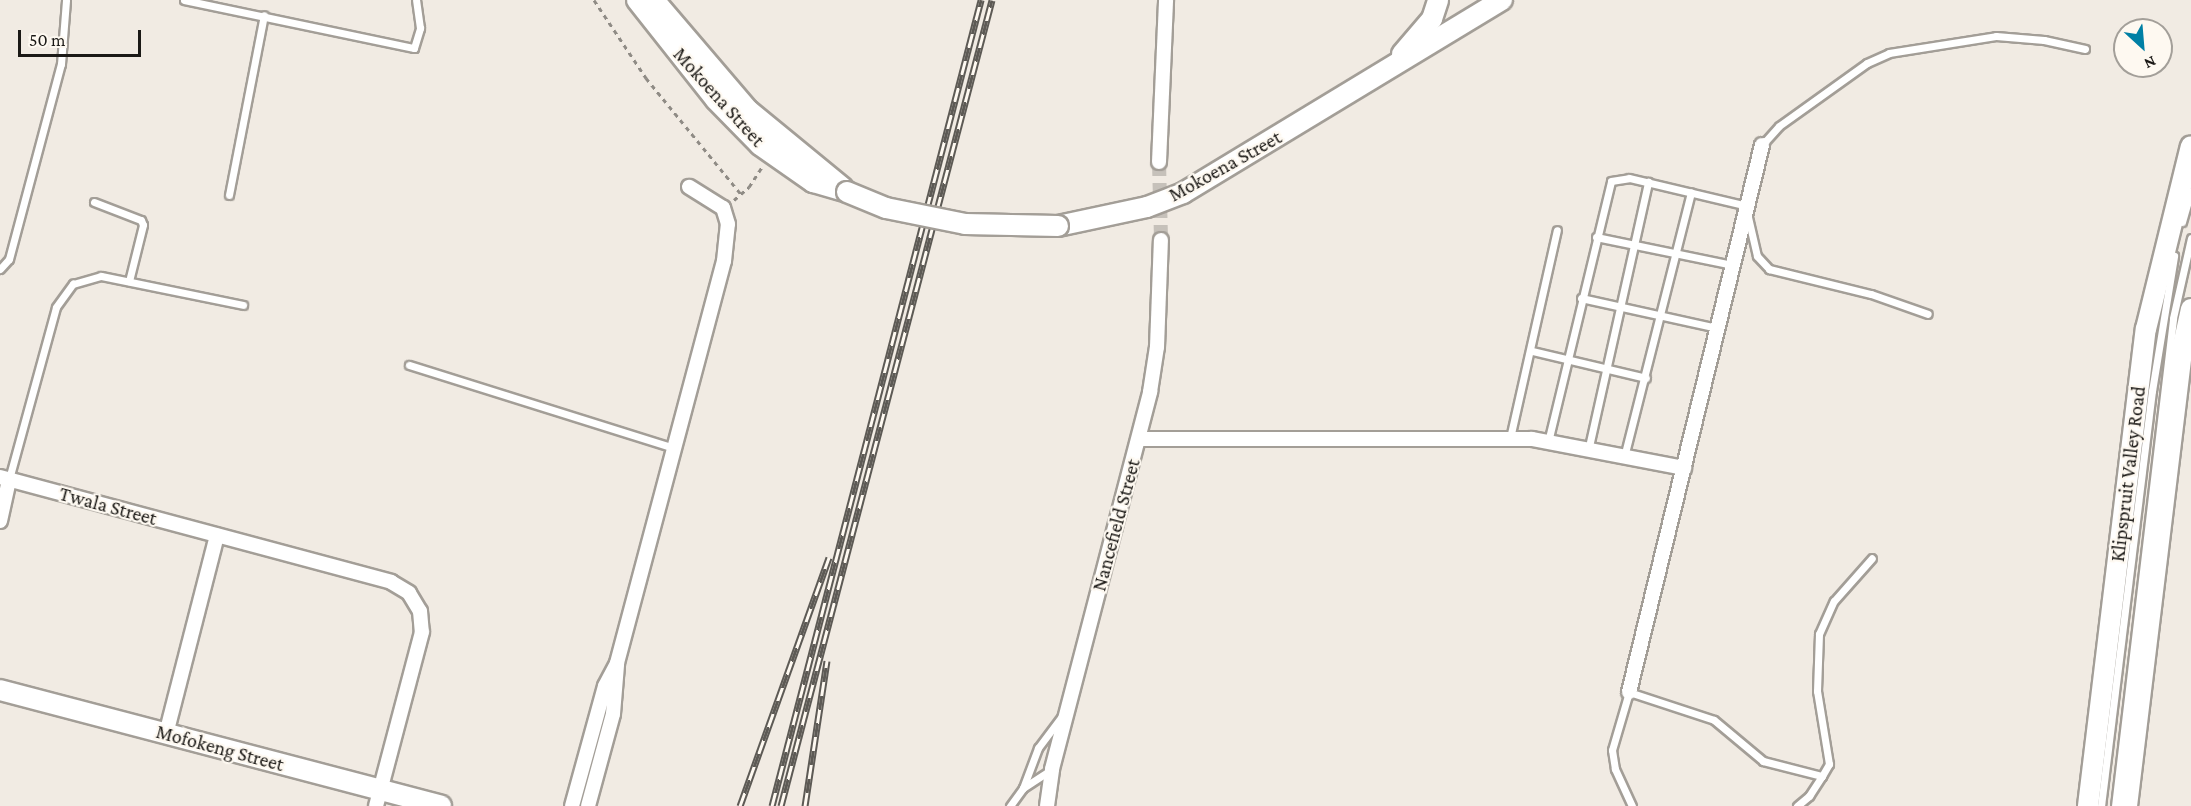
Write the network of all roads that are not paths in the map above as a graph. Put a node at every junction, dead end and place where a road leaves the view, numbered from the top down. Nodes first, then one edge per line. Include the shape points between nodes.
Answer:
1 (66, 0) edge
2 (184, 0) edge
3 (416, 0) edge
4 (637, 0) edge
5 (654, 0) edge
6 (1166, 0) edge
7 (1438, 0) edge
8 (1496, 1) edge
9 (264, 15) junction
10 (2085, 49) dead end
11 (1388, 69) junction
12 (1762, 145) joint
13 (2191, 146) edge
14 (1159, 162) tunnel mouth
15 (817, 175) junction
16 (1648, 182) junction
17 (689, 187) dead end
18 (2191, 191) edge
19 (1691, 192) junction
20 (229, 195) dead end
21 (94, 202) dead end
22 (1747, 206) junction
23 (1557, 230) dead end
24 (1596, 237) junction
25 (2191, 238) edge
26 (1161, 240) tunnel mouth
27 (1635, 245) junction
28 (1677, 253) junction
29 (1733, 264) junction
30 (0, 269) edge
31 (129, 281) junction
32 (1581, 298) junction
33 (243, 305) dead end
34 (1620, 307) junction
35 (2191, 309) edge
36 (1928, 314) dead end
37 (1661, 316) junction
38 (1718, 328) junction
39 (1532, 351) junction
40 (1567, 359) junction
41 (408, 365) dead end
42 (1605, 370) junction
43 (1646, 378) junction
44 (1510, 438) junction
45 (1140, 439) junction
46 (1548, 442) junction
47 (674, 448) junction
48 (1588, 451) junction
49 (1624, 457) junction
50 (1684, 468) junction
51 (4, 478) edge
52 (0, 521) edge
53 (217, 535) junction
54 (1872, 558) dead end
55 (617, 663) junction
56 (0, 690) edge
57 (1629, 692) junction
58 (1067, 710) junction
59 (166, 734) junction
60 (1052, 769) junction
61 (1822, 776) junction
62 (1023, 788) junction
63 (378, 798) edge
64 (441, 806) edge
65 (572, 806) edge
66 (588, 806) edge
67 (1010, 806) edge
68 (1047, 806) edge
69 (1632, 806) edge
70 (1797, 806) edge
71 (2088, 806) edge
72 (2101, 806) edge
73 (2115, 806) edge
74 (2127, 806) edge

1 - 30 lane via 61,64 9,258
2 - 9 lane
3 - 9 lane via 420,28 414,48
4 - 15 main road, Mokoena Street via 730,115 760,145
5 - 15 main road, Mokoena Street via 748,110
6 - 14 street
7 - 11 main road via 1432,19
8 - 11 main road, Mokoena Street
9 - 20 lane
10 - 12 lane via 1996,36 1895,51 1867,63 1779,126
11 - 15 main road, Mokoena Street, bridge via 1183,193 1147,207 1058,226 965,224 886,208
12 - 22 street
13 - 71 main road, Klipspruit Valley Road via 2146,329
16 - 19 lane
16 - 24 lane via 1629,178 1611,181
16 - 27 lane
17 - 47 street via 719,203 728,234
18 - 72 lane, Klipspruit Valley Road via 2164,304
19 - 22 lane
19 - 28 lane
21 - 31 lane via 141,220
22 - 29 street
22 - 36 lane via 1753,246 1769,269 1871,294
23 - 39 lane
24 - 27 lane
24 - 32 lane
25 - 73 lane, Klipspruit Valley Road via 2173,318 2156,443
26 - 45 street, Nancefield Street via 1157,347
27 - 28 lane
27 - 34 lane
28 - 29 lane
28 - 37 lane
29 - 38 street
31 - 33 lane
31 - 51 lane via 88,278 73,284 56,307
32 - 34 lane
32 - 40 lane
34 - 37 lane
34 - 42 lane
35 - 74 main road, Klipspruit Valley Road via 2181,360
37 - 38 lane
37 - 43 lane
38 - 50 street
39 - 40 lane
39 - 44 lane
40 - 42 lane
40 - 46 lane
41 - 47 lane
42 - 43 lane
42 - 48 lane
43 - 49 lane
44 - 45 street
44 - 46 street
45 - 58 street, Nancefield Street
46 - 48 street
47 - 55 street
48 - 49 street
49 - 50 street
50 - 57 street
51 - 52 street
51 - 53 street, Twala Street
53 - 59 street
53 - 63 street, Twala Street via 391,582 416,602 423,632
54 - 61 lane via 1834,601 1819,634 1818,703 1829,764
55 - 65 street via 605,686
55 - 66 street via 618,689 613,714
56 - 59 main road, Mofokeng Street
57 - 61 lane via 1714,720 1763,761
57 - 69 lane via 1612,750
58 - 60 street, Nancefield Street
58 - 62 lane via 1038,748
59 - 63 main road, Mofokeng Street
60 - 62 lane
60 - 68 street, Nancefield Street
61 - 70 lane
62 - 67 lane
63 - 64 main road, Mofokeng Street

